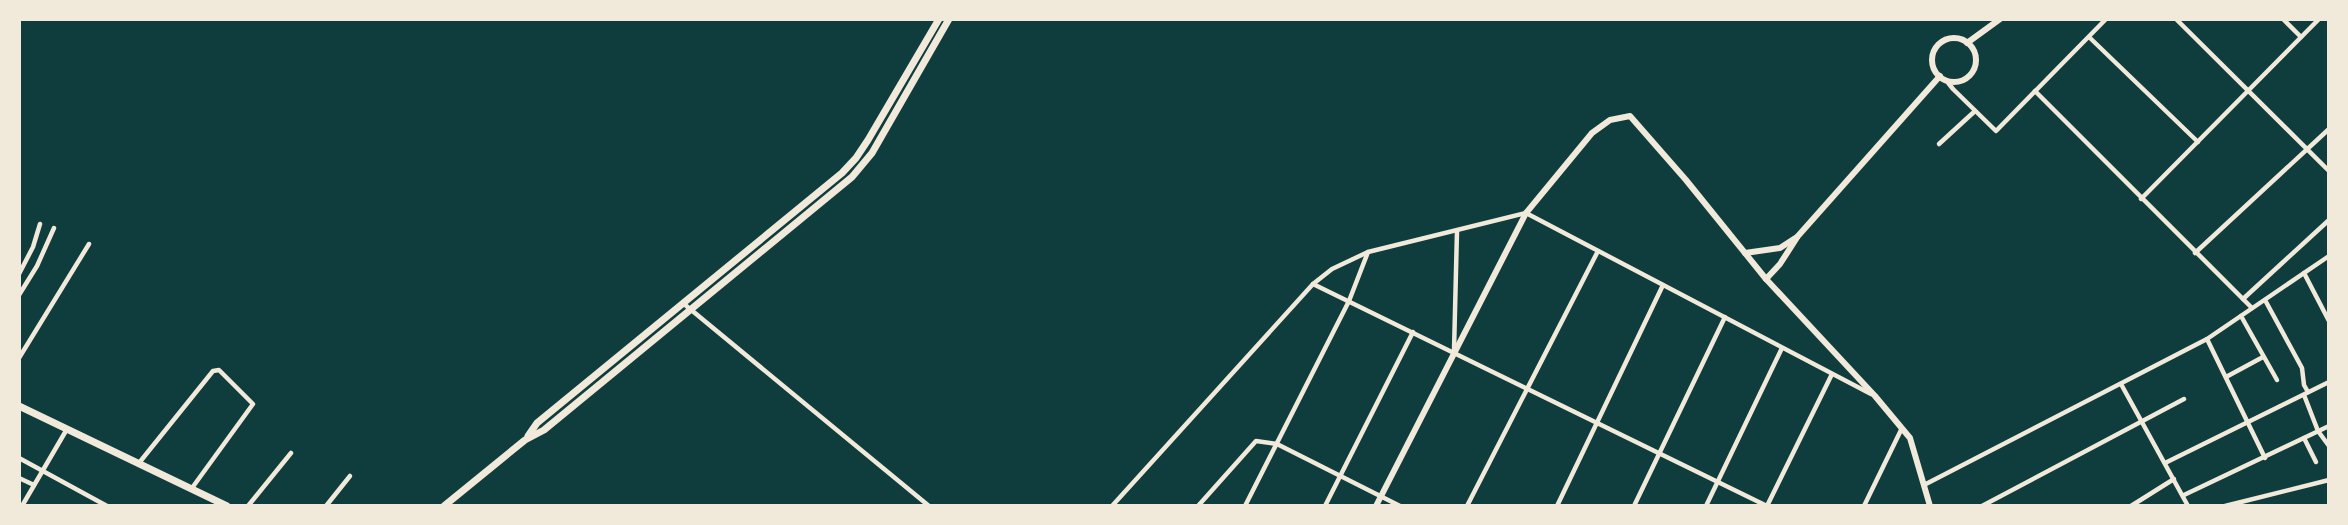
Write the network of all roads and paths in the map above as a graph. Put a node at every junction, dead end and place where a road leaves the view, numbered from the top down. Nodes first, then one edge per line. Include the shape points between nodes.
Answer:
1 (939, 19) edge
2 (948, 19) edge
3 (2000, 19) edge
4 (2106, 19) edge
5 (2176, 19) edge
6 (2283, 19) edge
7 (2319, 19) edge
8 (2089, 37) junction
9 (2301, 37) junction
10 (1967, 43) junction
11 (1943, 78) junction
12 (2035, 91) junction
13 (2248, 91) junction
14 (894, 95) junction
15 (903, 99) junction
16 (1975, 111) junction
17 (2329, 129) edge
18 (2198, 142) junction
19 (1939, 144) dead end
20 (2307, 150) junction
21 (2329, 171) edge
22 (2141, 199) junction
23 (1526, 213) junction
24 (2329, 219) edge
25 (40, 224) dead end
26 (54, 228) dead end
27 (1457, 231) junction
28 (1798, 236) junction
29 (89, 244) dead end
30 (1598, 251) junction
31 (1368, 252) junction
32 (1745, 253) junction
33 (2195, 253) junction
34 (2329, 256) edge
35 (2304, 273) junction
36 (19, 274) edge
37 (1766, 279) junction
38 (1313, 284) junction
39 (1663, 285) junction
40 (19, 295) edge
41 (2243, 299) junction
42 (2265, 300) junction
43 (1349, 301) junction
44 (684, 304) junction
45 (2252, 308) junction
46 (690, 311) junction
47 (2241, 316) junction
48 (1725, 317) junction
49 (2329, 321) edge
50 (1413, 331) junction
51 (2207, 339) junction
52 (1782, 348) junction
53 (1454, 351) junction
54 (2263, 357) junction
55 (19, 358) edge
56 (1832, 374) junction
57 (2226, 377) junction
58 (2277, 380) dead end
59 (2329, 382) edge
60 (2120, 384) junction
61 (1529, 388) junction
62 (2306, 393) junction
63 (1875, 396) junction
64 (2184, 399) dead end
65 (19, 406) edge
66 (2143, 421) junction
67 (1598, 422) junction
68 (2248, 422) junction
69 (2329, 426) edge
70 (1902, 428) junction
71 (67, 429) junction
72 (2318, 430) junction
73 (2304, 438) junction
74 (525, 440) junction
75 (1277, 444) junction
76 (2329, 446) edge
77 (291, 453) dead end
78 (1660, 453) junction
79 (19, 458) edge
80 (2265, 458) junction
81 (2316, 462) dead end
82 (2165, 463) junction
83 (139, 464) junction
84 (43, 471) junction
85 (350, 476) dead end
86 (1340, 476) junction
87 (19, 478) edge
88 (2174, 479) junction
89 (2329, 480) edge
90 (1718, 482) junction
91 (34, 485) junction
92 (1924, 485) junction
93 (191, 488) junction
94 (2184, 495) junction
95 (1381, 496) junction
96 (22, 506) edge
97 (107, 506) edge
98 (227, 506) edge
99 (248, 506) edge
100 (326, 506) edge
101 (444, 506) edge
102 (929, 506) edge
103 (1112, 506) edge
104 (1198, 506) edge
105 (1245, 506) edge
106 (1325, 506) edge
107 (1376, 506) edge
108 (1400, 506) edge
109 (1467, 506) edge
110 (1557, 506) edge
111 (1634, 506) edge
112 (1706, 506) edge
113 (1767, 506) edge
114 (1864, 506) edge
115 (1930, 506) edge
116 (1982, 506) edge
117 (2131, 506) edge
118 (2188, 506) edge
119 (2225, 506) edge

1 - 14 main road
2 - 15 main road
3 - 10 street
4 - 8 street
5 - 13 street
6 - 9 street
7 - 9 street
8 - 12 street
8 - 18 street
9 - 13 street
10 - 11 street via 1976,55 1973,70 1961,80
10 - 11 street via 1948,38 1936,47 1933,66
11 - 16 street
11 - 28 street
12 - 16 street via 1996,131
12 - 22 street
13 - 18 street
13 - 20 street
14 - 15 main road
14 - 44 main road via 842,173
15 - 46 main road via 872,153 852,177
16 - 19 street
17 - 20 street
18 - 22 street
20 - 21 street
20 - 33 street
22 - 33 street
23 - 27 street
23 - 30 street
23 - 32 street via 1592,133 1610,120 1630,116
23 - 53 street
24 - 41 street
25 - 36 street
26 - 40 street
27 - 31 street
27 - 53 street
28 - 32 street via 1780,248
28 - 37 street
29 - 55 street
30 - 39 street
30 - 61 street
31 - 38 street
31 - 43 street
32 - 37 street
33 - 41 street
34 - 35 street
35 - 42 street
35 - 49 street
37 - 63 street
38 - 43 street
38 - 103 street
39 - 48 street
39 - 67 street
41 - 45 street
42 - 45 street
42 - 62 street via 2302,368
43 - 50 street
43 - 75 street
44 - 46 street
44 - 74 main road via 537,423
45 - 47 street
46 - 74 main road via 544,430
46 - 102 street
47 - 51 street
47 - 54 street
48 - 52 street
48 - 78 street
50 - 53 street
50 - 86 street
51 - 57 street
51 - 60 street
52 - 56 street
52 - 90 street
53 - 61 street
53 - 95 street
54 - 57 street
54 - 58 street
56 - 63 street
56 - 113 street
57 - 68 street
59 - 62 street
60 - 66 street
60 - 92 street
61 - 67 street
61 - 109 street
62 - 68 street
62 - 72 street
63 - 70 street
64 - 66 street
65 - 71 main road
66 - 82 street
66 - 116 street
67 - 78 street
67 - 110 street
68 - 80 street
68 - 82 street
69 - 72 street
70 - 92 street via 1910,438
70 - 114 street
71 - 83 main road
71 - 84 street
72 - 73 street
72 - 76 street
73 - 80 street
73 - 81 street
74 - 101 main road
75 - 86 street
75 - 104 street via 1256,441
75 - 105 street
77 - 99 street
78 - 90 street
78 - 111 street
79 - 84 street
80 - 94 street
82 - 88 street
83 - 93 main road
83 - 93 street via 213,371 219,370 253,404
84 - 91 street
84 - 97 street
85 - 100 street
86 - 95 street
86 - 106 street
87 - 91 street
88 - 94 street
88 - 117 street
89 - 119 street
90 - 112 street
90 - 113 street
91 - 96 street
92 - 115 street
93 - 98 main road
94 - 118 street
95 - 107 street
95 - 108 street

